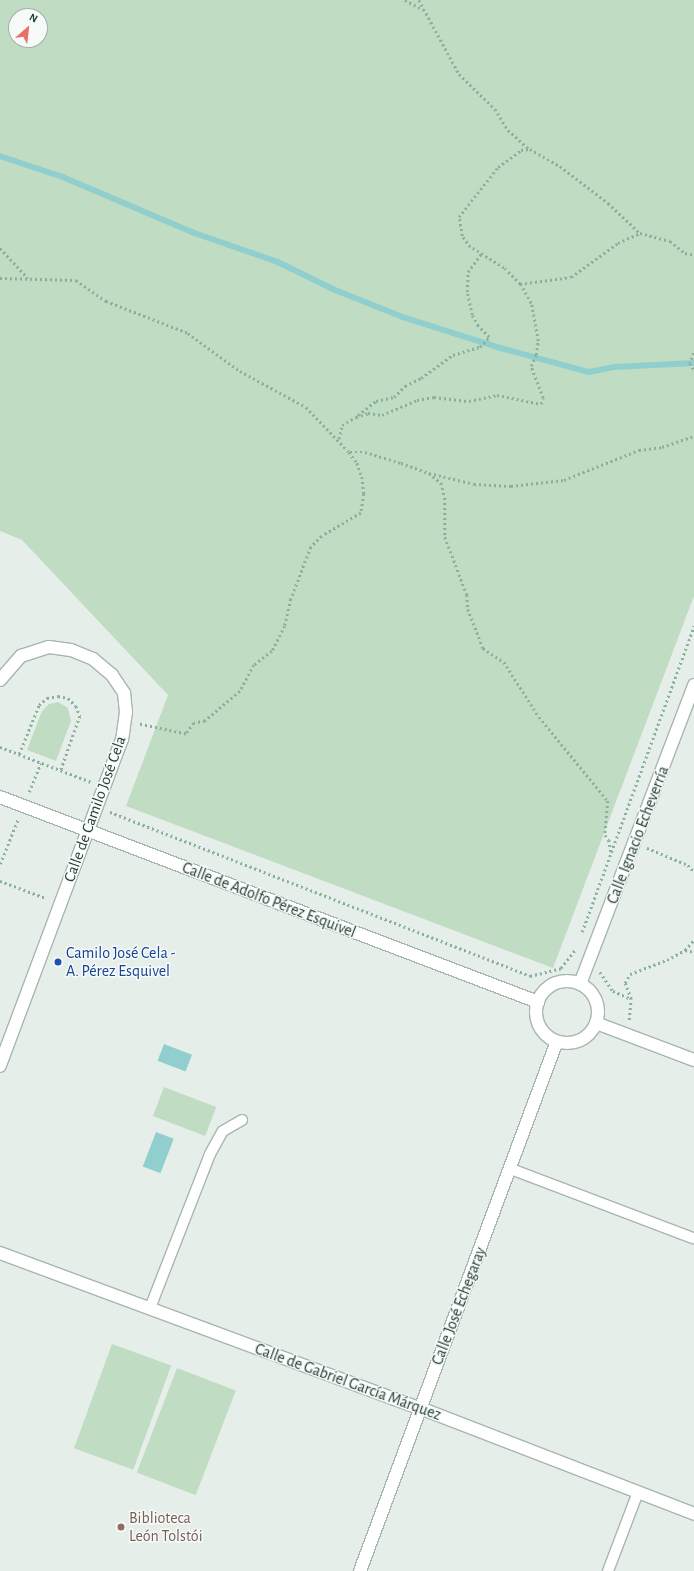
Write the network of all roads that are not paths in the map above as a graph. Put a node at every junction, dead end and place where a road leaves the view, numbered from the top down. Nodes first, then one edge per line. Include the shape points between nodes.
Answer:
1 (0, 680) edge
2 (694, 685) edge
3 (0, 797) edge
4 (88, 831) junction
5 (580, 984) junction
6 (538, 1002) junction
7 (596, 1023) junction
8 (557, 1041) junction
9 (694, 1060) edge
10 (0, 1066) edge
11 (242, 1120) dead end
12 (511, 1169) junction
13 (693, 1238) edge
14 (0, 1253) edge
15 (150, 1308) junction
16 (420, 1408) junction
17 (638, 1492) junction
18 (694, 1514) edge
19 (360, 1571) edge
20 (608, 1571) edge

1 - 4 street, Calle de Camilo José Cela via 20,656 49,648 71,650 93,659 112,675 124,693 125,721 122,739
2 - 5 street, Calle Ignacio Echeverría
3 - 4 street, Calle de Adolfo Pérez Esquivel
4 - 6 street, Calle de Adolfo Pérez Esquivel
4 - 10 street, Calle de Camilo José Cela
5 - 6 street via 555,983 544,992
5 - 7 street via 594,997 598,1006
6 - 8 street via 537,1015 541,1029
7 - 8 street via 589,1034 581,1039 567,1043
7 - 9 street
8 - 12 street, Calle José Echegaray
11 - 15 lane via 223,1131 210,1154
12 - 13 lane
12 - 16 street, Calle José Echegaray
14 - 15 street, Calle de Gabriel García Márquez
15 - 16 street, Calle de Gabriel García Márquez
16 - 17 street, Calle de Gabriel García Márquez
16 - 19 street, Calle José Echegaray
17 - 18 street, Calle de Gabriel García Márquez
17 - 20 lane

